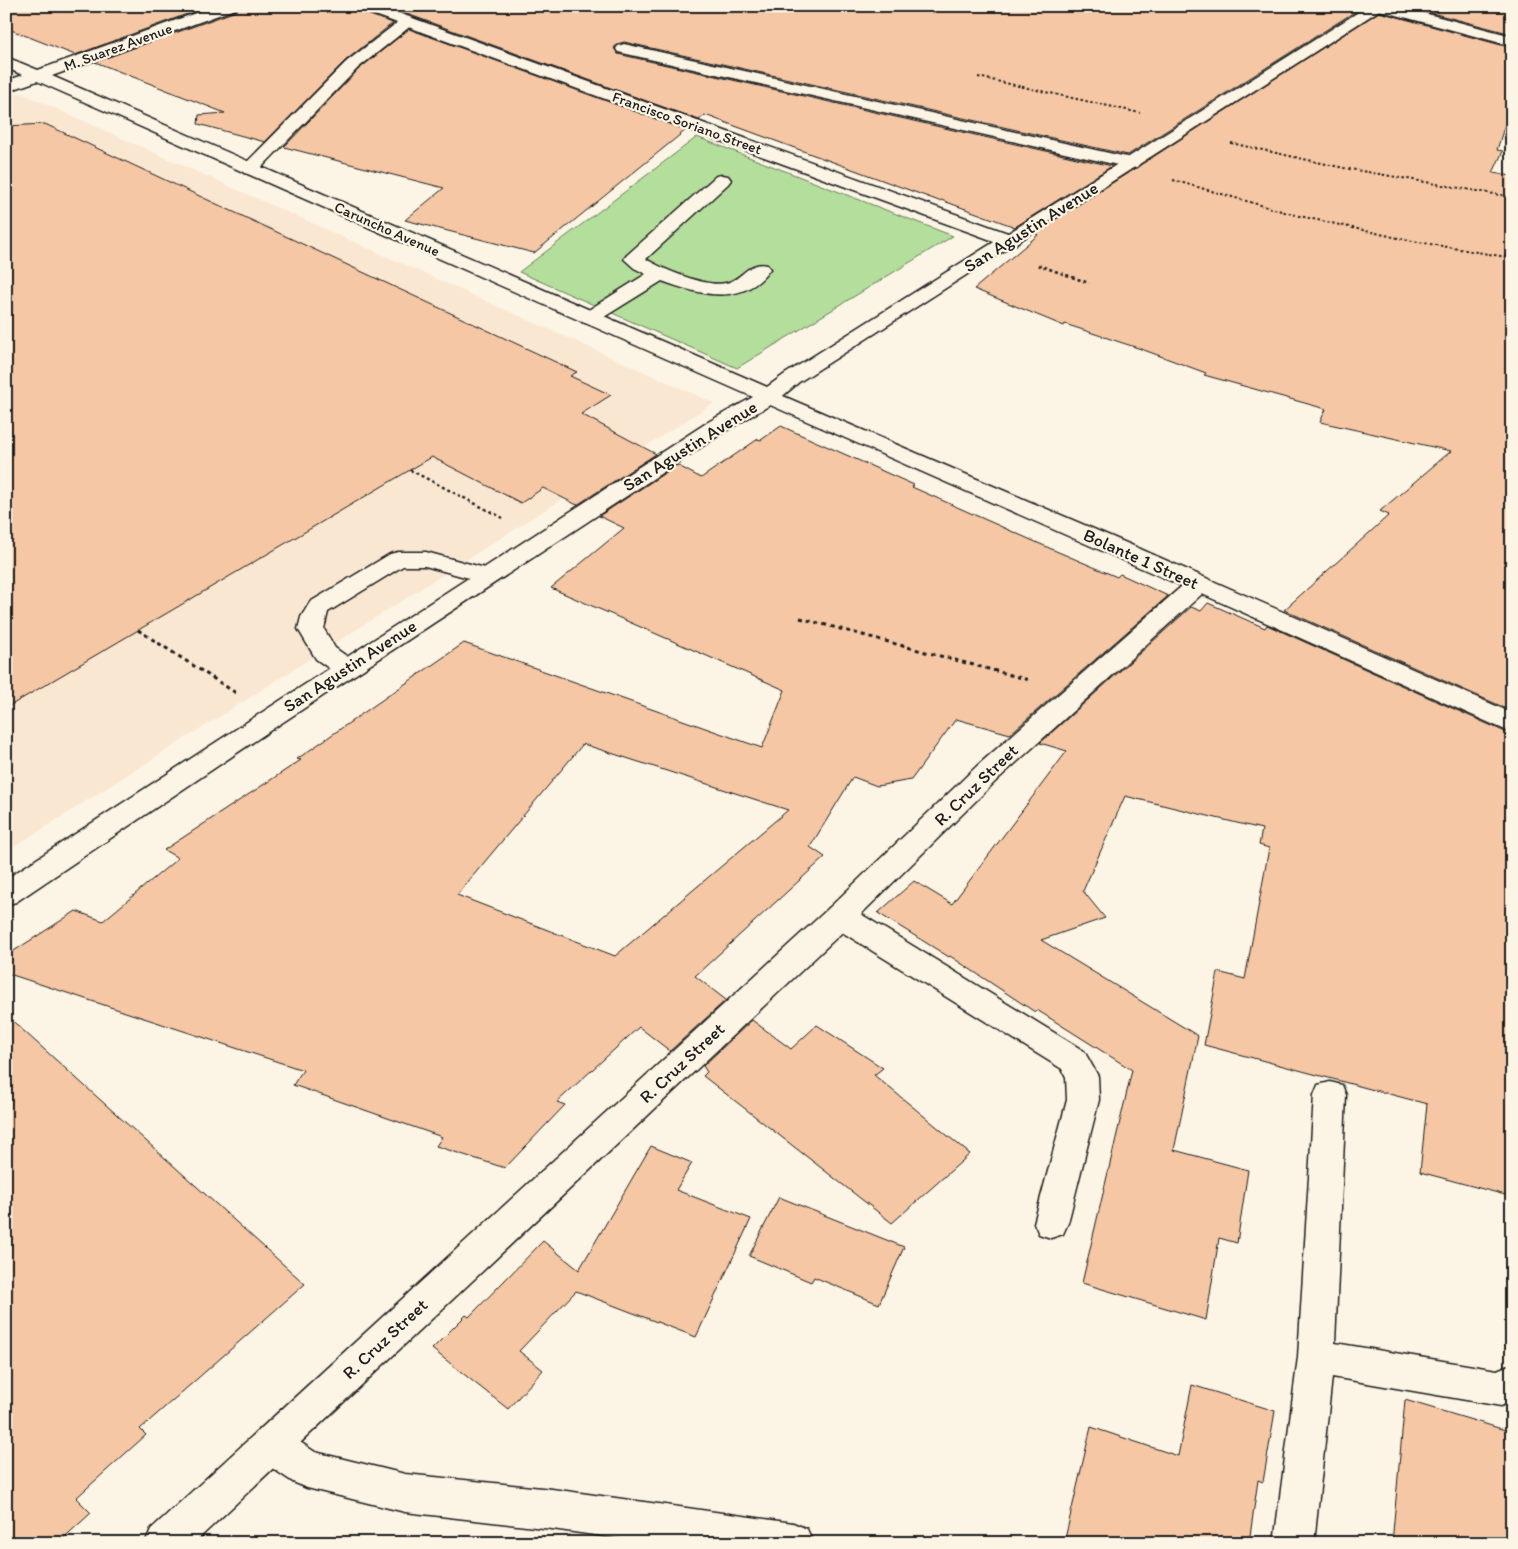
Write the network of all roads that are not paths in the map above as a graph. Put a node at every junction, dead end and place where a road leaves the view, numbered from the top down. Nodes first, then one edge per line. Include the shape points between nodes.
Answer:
1 (230, 6) edge
2 (364, 6) edge
3 (1379, 6) edge
4 (407, 22) junction
5 (1512, 41) edge
6 (624, 49) dead end
7 (6, 62) edge
8 (39, 76) junction
9 (6, 87) edge
10 (1129, 165) junction
11 (250, 169) junction
12 (722, 180) dead end
13 (1002, 245) junction
14 (760, 269) dead end
15 (659, 274) junction
16 (589, 318) junction
17 (769, 396) junction
18 (487, 576) junction
19 (1199, 584) junction
20 (346, 668) junction
21 (1512, 724) edge
22 (6, 894) edge
23 (840, 916) junction
24 (1330, 1095) dead end
25 (1052, 1223) dead end
26 (1316, 1357) junction
27 (1512, 1381) edge
28 (271, 1445) junction
29 (165, 1543) edge
30 (793, 1543) edge
31 (1294, 1543) edge

1 - 8 street, M. Suarez Avenue
2 - 4 street, Francisco Soriano Street
3 - 5 street
3 - 10 street, San Agustin Avenue
4 - 11 street via 352,65
4 - 13 street, Francisco Soriano Street
6 - 10 street
7 - 8 street, Caruncho Avenue
8 - 9 street, M. Suarez Avenue
8 - 11 street, Caruncho Avenue
10 - 13 street, San Agustin Avenue
11 - 16 street, Caruncho Avenue
12 - 15 street via 634,259
13 - 17 street, San Agustin Avenue via 792,378
14 - 15 street via 735,287 719,290
15 - 16 street
16 - 17 street, Caruncho Avenue
17 - 18 street, San Agustin Avenue
17 - 19 street, Bolante 1 Street
18 - 20 street, San Agustin Avenue
18 - 20 street via 426,559 398,559 319,607 311,629 325,653
19 - 21 street, Bolante 1 Street
19 - 23 street, R. Cruz Street via 987,774
20 - 22 street, San Agustin Avenue
23 - 25 street via 1073,1060 1082,1076 1083,1100
23 - 28 street, R. Cruz Street
24 - 26 street
26 - 27 street via 1501,1388
26 - 31 street
28 - 29 street, R. Cruz Street
28 - 30 street via 308,1468 404,1493 552,1509

